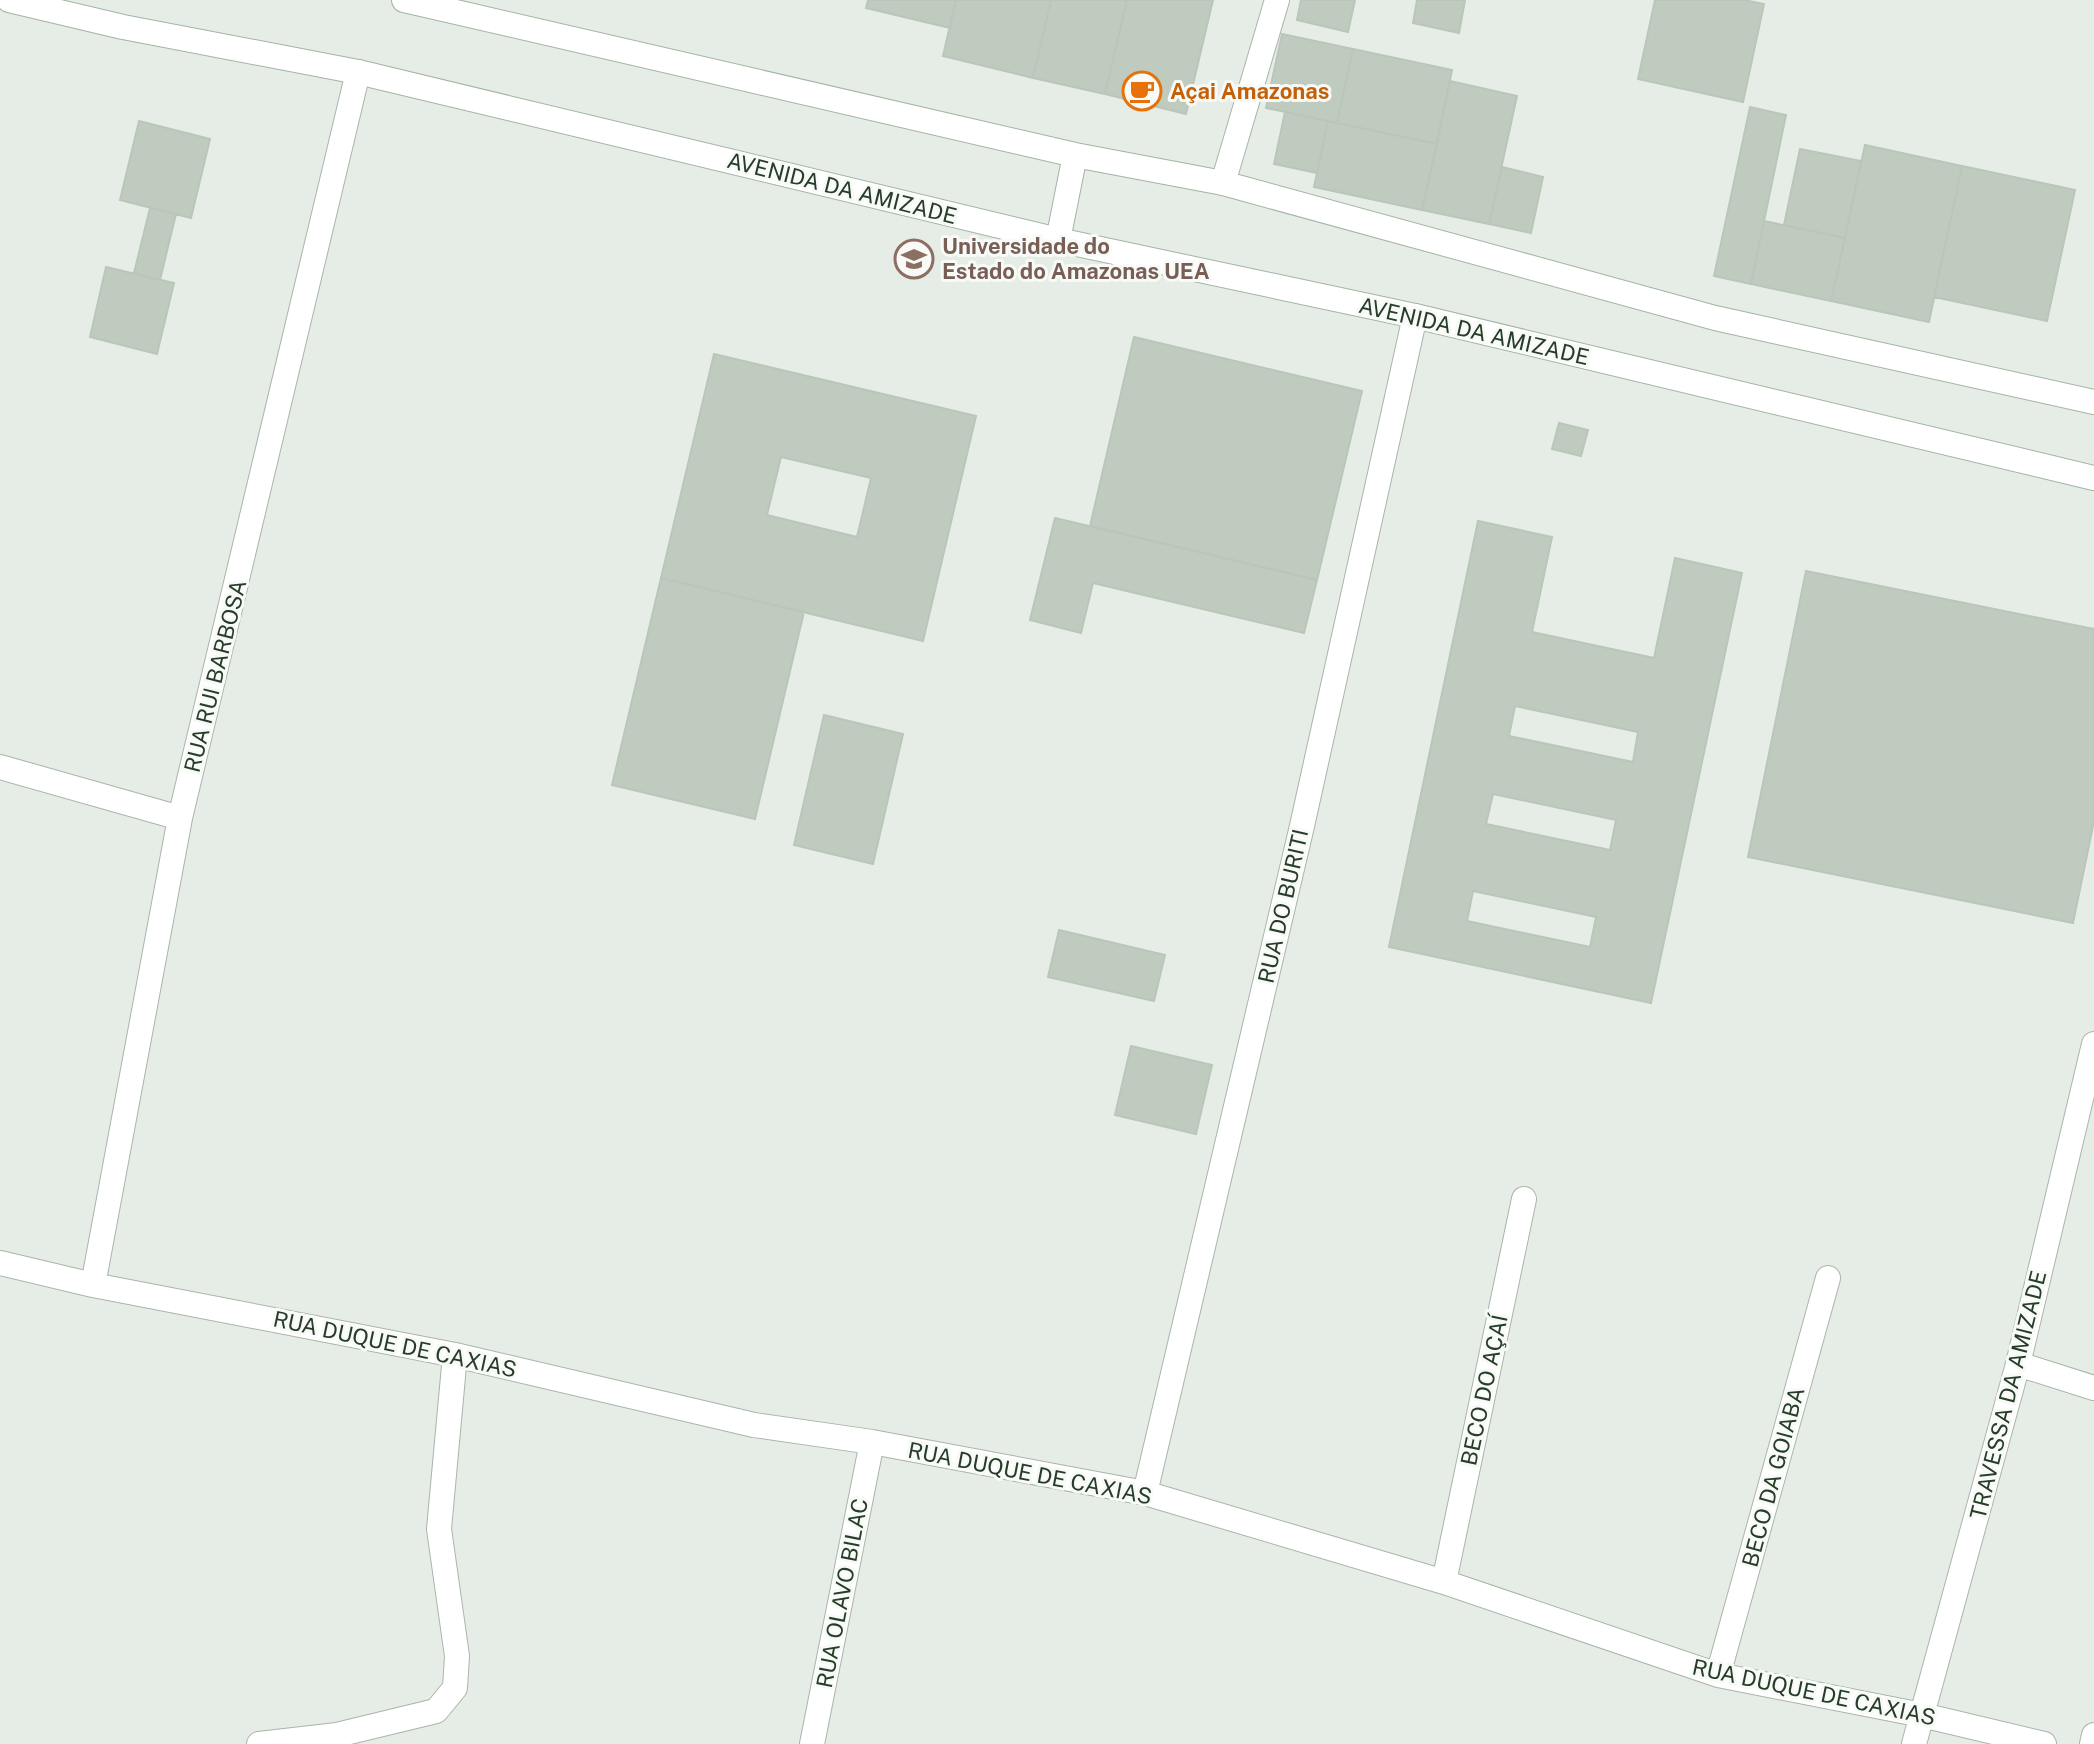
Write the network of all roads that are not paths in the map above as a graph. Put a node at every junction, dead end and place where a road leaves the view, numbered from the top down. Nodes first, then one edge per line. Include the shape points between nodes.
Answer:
1 (9, 0) edge
2 (404, 0) edge
3 (1277, 0) edge
4 (358, 72) junction
5 (1075, 155) junction
6 (1223, 183) junction
7 (1058, 240) junction
8 (1415, 316) junction
9 (2094, 402) edge
10 (2094, 478) edge
11 (0, 767) edge
12 (180, 818) junction
13 (2094, 1044) edge
14 (1524, 1199) dead end
15 (0, 1263) edge
16 (1828, 1278) dead end
17 (93, 1285) junction
18 (455, 1355) junction
19 (2018, 1364) junction
20 (2094, 1388) edge
21 (872, 1442) junction
22 (1145, 1493) junction
23 (1444, 1582) junction
24 (1718, 1675) junction
25 (1922, 1715) junction
26 (2094, 1735) edge
27 (259, 1744) edge
28 (812, 1744) edge
29 (1914, 1744) edge
30 (2044, 1744) edge
31 (2092, 1744) edge

1 - 4 street, AVENIDA DA AMIZADE
2 - 5 street
3 - 6 street
4 - 7 street, AVENIDA DA AMIZADE
4 - 12 street, RUA RUI BARBOSA
5 - 6 street
5 - 7 street
6 - 9 street via 1715,318
7 - 8 street, AVENIDA DA AMIZADE
8 - 10 street, AVENIDA DA AMIZADE
8 - 22 street, RUA DO BURITI
11 - 12 street
12 - 17 street, RUA RUI BARBOSA
13 - 19 street, TRAVESSA DA AMIZADE
14 - 23 street, BECO DO AÇAÍ
15 - 17 street, RUA DUQUE DE CAXIAS
16 - 24 street, BECO DA GOIABA
17 - 18 street, RUA DUQUE DE CAXIAS
18 - 21 street, RUA DUQUE DE CAXIAS via 754,1425
18 - 27 street via 439,1529 457,1656 455,1688 436,1711 337,1735
19 - 20 street
19 - 25 street, TRAVESSA DA AMIZADE
21 - 22 street, RUA DUQUE DE CAXIAS
21 - 28 street, RUA OLAVO BILAC
22 - 23 street, RUA DUQUE DE CAXIAS
23 - 24 street, RUA DUQUE DE CAXIAS
24 - 25 street, RUA DUQUE DE CAXIAS
25 - 29 street, TRAVESSA DA AMIZADE
25 - 30 street, RUA DUQUE DE CAXIAS
26 - 31 street

